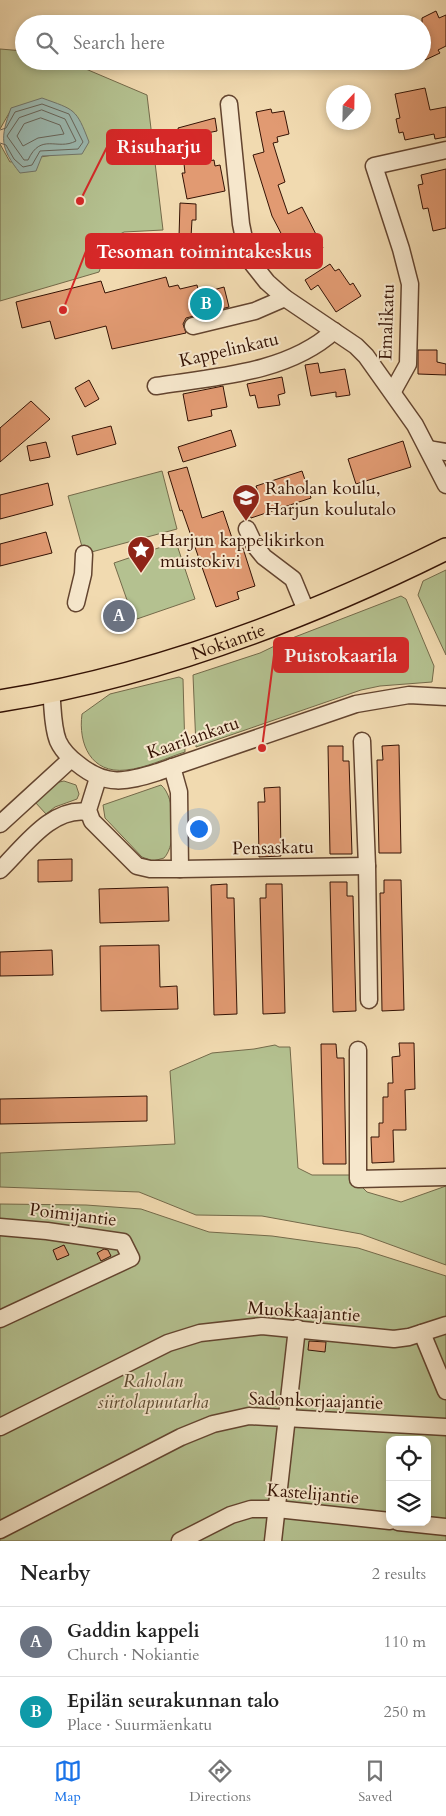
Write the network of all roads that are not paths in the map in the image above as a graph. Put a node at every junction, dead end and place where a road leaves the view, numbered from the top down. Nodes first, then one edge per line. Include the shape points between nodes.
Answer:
1 (229, 104) dead end
2 (446, 150) edge
3 (285, 298) junction
4 (193, 326) dead end
5 (334, 330) junction
6 (156, 386) dead end
7 (392, 391) junction
8 (428, 449) junction
9 (446, 452) edge
10 (446, 485) edge
11 (247, 529) dead end
12 (446, 549) edge
13 (84, 554) dead end
14 (76, 603) dead end
15 (307, 613) junction
16 (51, 691) junction
17 (446, 697) edge
18 (0, 700) edge
19 (362, 740) dead end
20 (71, 759) junction
21 (172, 767) junction
22 (98, 778) junction
23 (87, 812) junction
24 (0, 824) edge
25 (367, 866) junction
26 (180, 869) junction
27 (0, 870) edge
28 (369, 1000) dead end
29 (358, 1050) dead end
30 (446, 1177) edge
31 (0, 1227) edge
32 (0, 1319) edge
33 (446, 1325) edge
34 (297, 1328) junction
35 (422, 1333) junction
36 (446, 1391) edge
37 (286, 1418) junction
38 (0, 1427) edge
39 (446, 1427) edge
40 (276, 1509) junction
41 (386, 1521) edge
42 (431, 1525) edge
43 (446, 1527) edge
44 (0, 1530) edge
45 (180, 1541) edge
46 (273, 1541) edge

1 - 3 street via 241,224 248,258
2 - 7 street, Emalikatu via 374,166 410,284 408,364
3 - 4 street via 255,311
3 - 5 street
5 - 6 street, Kappelinkatu via 310,348 280,361 234,373
5 - 7 street via 366,356
7 - 8 street
8 - 9 street
8 - 10 street
11 - 15 street via 254,546 264,557 293,579
12 - 15 main road, Nokiantie
13 - 14 street
15 - 16 main road, Nokiantie via 193,654
16 - 18 main road, Nokiantie
16 - 20 street via 58,741
17 - 21 street, Kaarilankatu via 409,695 356,704
19 - 25 street
20 - 22 street
20 - 24 street
21 - 22 street, Kaarilankatu via 128,780
21 - 26 street via 180,809
22 - 23 street
23 - 26 street, Pensaskatu via 137,866
23 - 27 street via 72,811 58,817
25 - 26 street, Pensaskatu
25 - 28 street
29 - 30 street via 358,1179
31 - 32 street, Poimijantie via 123,1242 131,1258
33 - 35 street, Muokkaajantie
34 - 35 street, Muokkaajantie via 394,1339
34 - 37 street
34 - 38 street, Muokkaajantie via 232,1328 168,1343
35 - 36 street
37 - 39 street, Sadonkorjaajantie
37 - 40 street
37 - 44 street, Sadonkorjaajantie via 249,1416 213,1424 180,1437
40 - 41 street, Kastelijantie
40 - 45 street, Kastelijantie via 251,1509 231,1515
40 - 46 street
42 - 43 street

